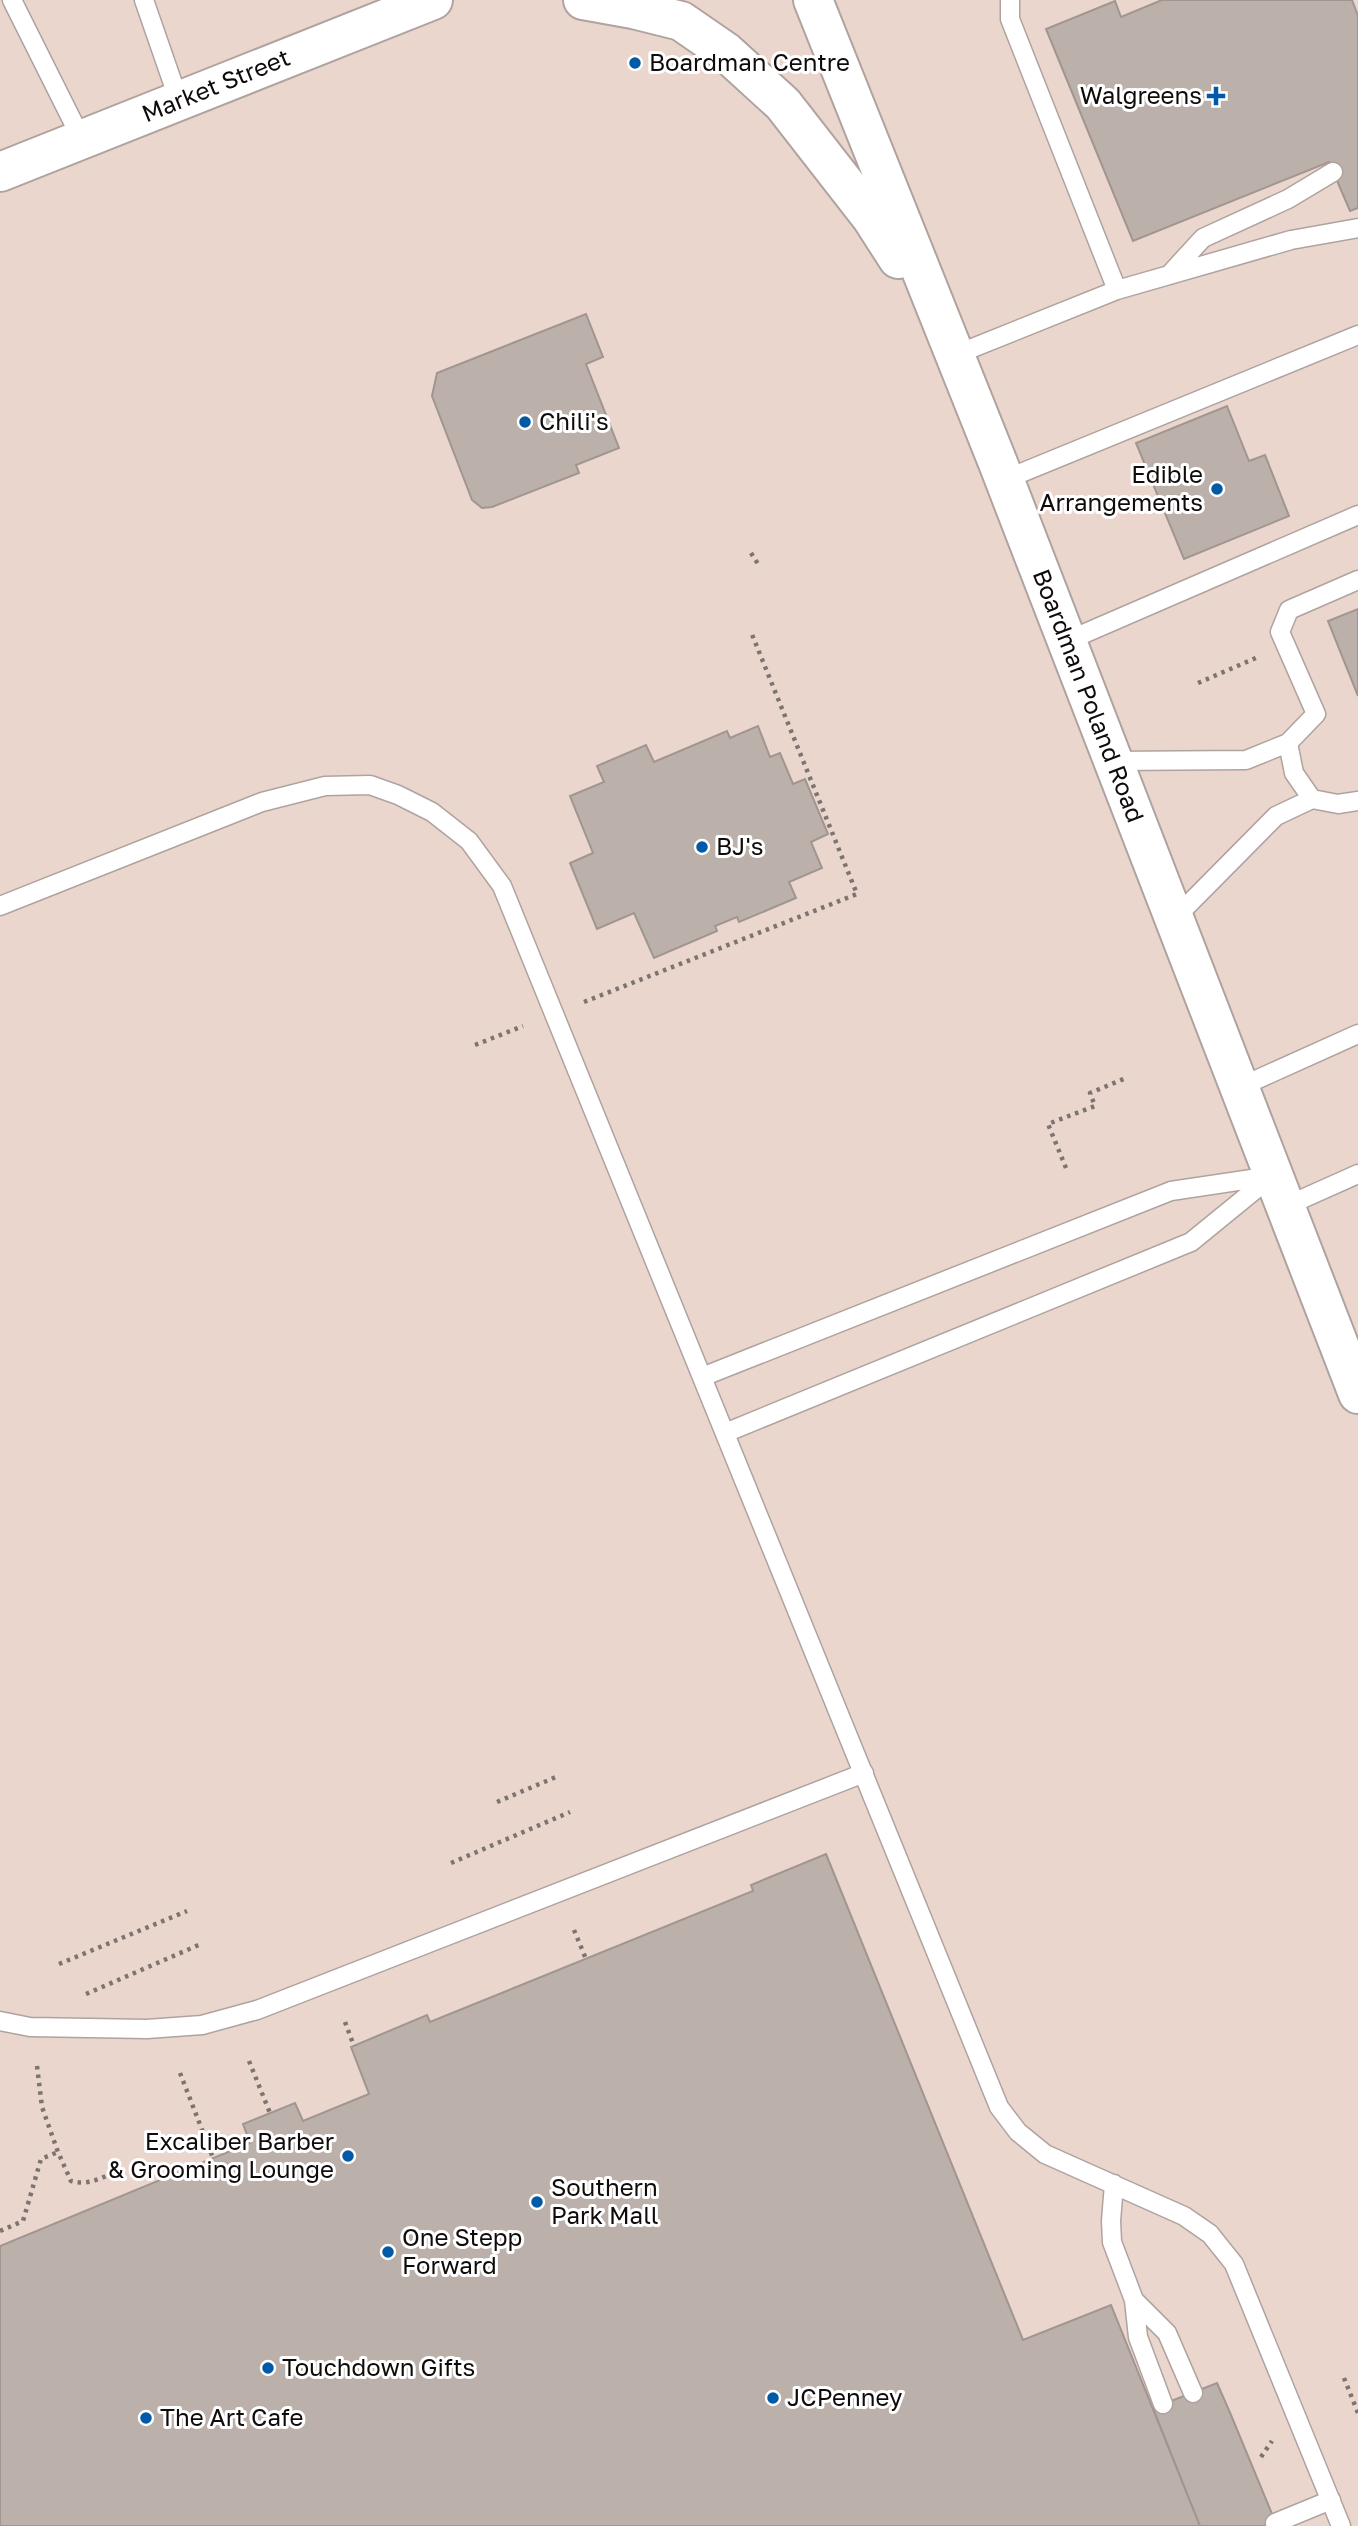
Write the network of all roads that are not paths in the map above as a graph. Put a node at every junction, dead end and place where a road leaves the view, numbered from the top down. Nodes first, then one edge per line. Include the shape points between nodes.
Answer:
1 (12, 0) edge
2 (144, 0) edge
3 (583, 0) edge
4 (813, 0) edge
5 (1010, 0) edge
6 (413, 4) edge
7 (179, 101) junction
8 (82, 140) junction
9 (1333, 172) dead end
10 (0, 173) edge
11 (1358, 228) edge
12 (1170, 274) junction
13 (1117, 290) junction
14 (1358, 335) edge
15 (951, 344) junction
16 (1004, 480) junction
17 (1358, 515) edge
18 (1358, 580) edge
19 (1067, 641) junction
20 (1288, 743) junction
21 (1112, 761) junction
22 (1312, 799) junction
23 (1358, 802) edge
24 (0, 906) edge
25 (1173, 920) junction
26 (1358, 1034) edge
27 (1238, 1088) junction
28 (1358, 1174) edge
29 (1278, 1191) junction
30 (702, 1377) junction
31 (1358, 1394) edge
32 (725, 1433) junction
33 (864, 1773) junction
34 (0, 2021) edge
35 (1114, 2184) junction
36 (1134, 2300) junction
37 (1193, 2393) dead end
38 (1163, 2404) dead end
39 (1331, 2500) junction
40 (1275, 2523) dead end
41 (1341, 2526) edge

1 - 8 lane
2 - 7 lane
3 - 15 main road via 681,21 726,52 774,95 871,217
4 - 15 main road, Boardman Poland Road
5 - 13 lane via 1010,19
6 - 7 main road, Market Street
7 - 8 main road, Market Street
8 - 10 main road, Market Street
9 - 12 lane via 1277,205 1203,238
11 - 12 lane via 1291,240
12 - 13 lane
13 - 15 lane
14 - 16 lane
15 - 16 main road, Boardman Poland Road
16 - 19 main road, Boardman Poland Road
17 - 19 lane
18 - 20 lane via 1289,610 1280,632 1315,714
19 - 21 main road, Boardman Poland Road
20 - 21 lane via 1246,760
20 - 22 lane via 1294,773
21 - 25 main road, Boardman Poland Road
22 - 23 lane
22 - 25 lane via 1276,816
24 - 30 lane via 262,802 325,786 370,785 432,812 469,841 502,886
25 - 27 main road, Boardman Poland Road
26 - 27 lane
27 - 29 main road, Boardman Poland Road
28 - 29 lane
29 - 30 lane via 1171,1191
29 - 31 main road, Boardman Poland Road
29 - 32 lane via 1191,1242
30 - 32 lane
32 - 33 lane
33 - 34 lane via 257,2010 202,2025 146,2029 30,2027
33 - 35 lane via 999,2107 1018,2132 1045,2154
35 - 36 lane via 1112,2242
35 - 39 lane via 1184,2216 1210,2234 1234,2264
36 - 37 lane via 1167,2333
36 - 38 lane via 1138,2337
39 - 40 lane
39 - 41 lane

